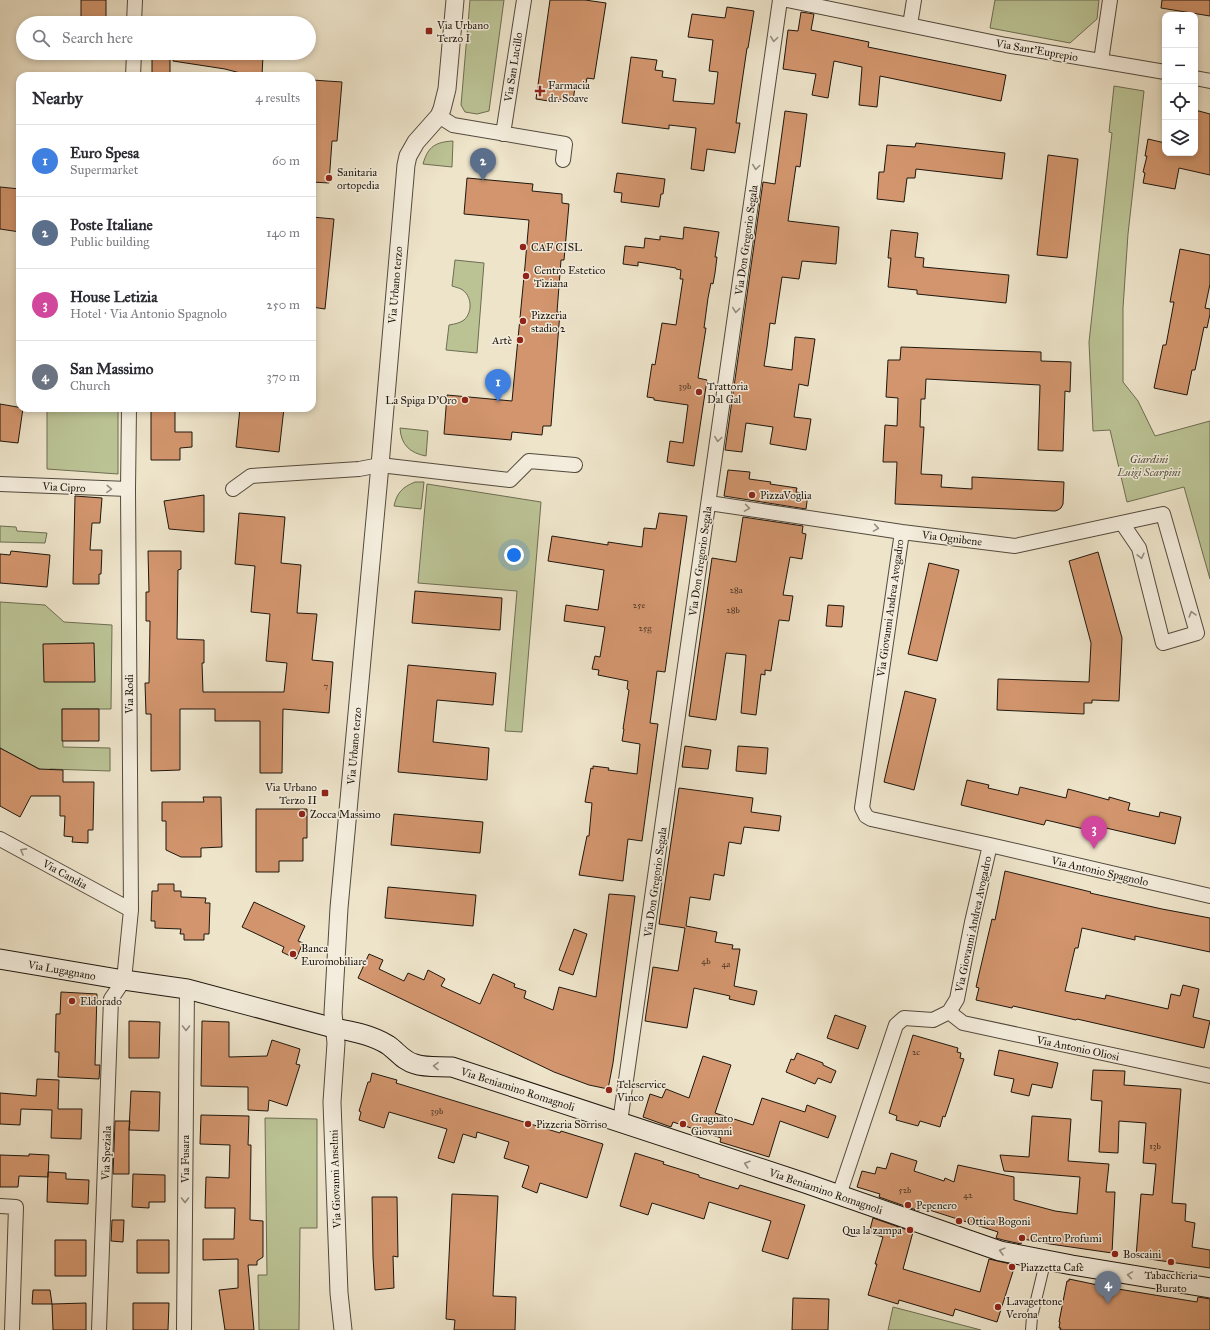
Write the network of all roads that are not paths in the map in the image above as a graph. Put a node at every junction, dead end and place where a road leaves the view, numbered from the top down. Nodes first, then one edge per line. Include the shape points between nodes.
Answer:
1 (135, 0) edge
2 (455, 0) edge
3 (524, 0) edge
4 (780, 0) edge
5 (787, 0) edge
6 (914, 0) edge
7 (1110, 0) edge
8 (134, 16) edge
9 (910, 25) junction
10 (134, 60) edge
11 (1102, 61) junction
12 (1162, 71) edge
13 (134, 72) edge
14 (1198, 79) edge
15 (1210, 81) edge
16 (439, 116) junction
17 (503, 134) junction
18 (563, 160) dead end
19 (129, 412) edge
20 (380, 465) junction
21 (575, 465) dead end
22 (0, 484) edge
23 (128, 489) junction
24 (234, 489) dead end
25 (709, 503) junction
26 (1122, 523) junction
27 (902, 532) junction
28 (0, 839) edge
29 (990, 845) junction
30 (1210, 896) edge
31 (131, 910) junction
32 (0, 959) edge
33 (124, 980) junction
34 (187, 989) junction
35 (949, 1012) junction
36 (334, 1028) junction
37 (1210, 1076) edge
38 (620, 1122) junction
39 (839, 1195) junction
40 (0, 1206) edge
41 (1048, 1261) junction
42 (1210, 1288) edge
43 (12, 1330) edge
44 (99, 1330) edge
45 (184, 1330) edge
46 (343, 1330) edge
47 (1031, 1330) edge

1 - 8 street
2 - 16 street, Via Urbano terzo via 447,89
3 - 17 street, Via San Lucillo
4 -> 25 street, Via Don Gregorio Segala
5 - 9 street, Via Sant'Euprepio
6 - 9 street
7 - 11 street
9 - 11 street, Via Sant'Euprepio
10 - 13 street
11 - 12 street, Via Sant'Euprepio
14 - 15 street
16 - 17 street via 453,125
16 - 20 street, Via Urbano terzo via 416,142 406,165
17 - 18 street via 565,144
19 - 23 street, Via Rodi
20 - 21 street via 510,480 529,461
20 - 24 street via 359,469 251,476
20 - 36 street, Via Urbano terzo via 339,908
22 -> 23 street, Via Cipro
23 - 31 street, Via Rodi
25 -> 27 street, Via Ognibene
25 - 38 street, Via Don Gregorio Segala
26 -> 26 street, Via Ognibene via 1139,548 1164,643 1197,633 1163,514
26 - 27 street, Via Ognibene via 1015,546
27 - 29 street, Via Giovanni Andrea Avogadro via 862,808 871,819
31 -> 28 street, Via Candia
29 - 30 street, Via Antonio Spagnolo
29 - 35 street, Via Giovanni Andrea Avogadro via 957,999
31 - 33 street, Via Rodi
32 - 33 main road, Via Lugagnano
33 - 34 main road, Via Beniamino Romagnoli
33 - 44 street, Via Speziala via 111,999
34 - 36 main road, Via Beniamino Romagnoli
34 -> 45 street, Via Fusara
35 - 37 street, Via Antonio Oliosi via 963,1023
35 - 39 street via 933,1020 904,1018 896,1025
38 -> 36 main road, Via Beniamino Romagnoli via 452,1067 414,1064 378,1040
36 - 46 street, Via Giovanni Anselmi via 336,1043 332,1102 339,1293
39 -> 38 main road, Via Beniamino Romagnoli
41 -> 39 main road, Via Beniamino Romagnoli via 1000,1251
40 - 43 street via 16,1207
42 -> 41 main road, Via Beniamino Romagnoli
41 - 47 street via 1044,1267

